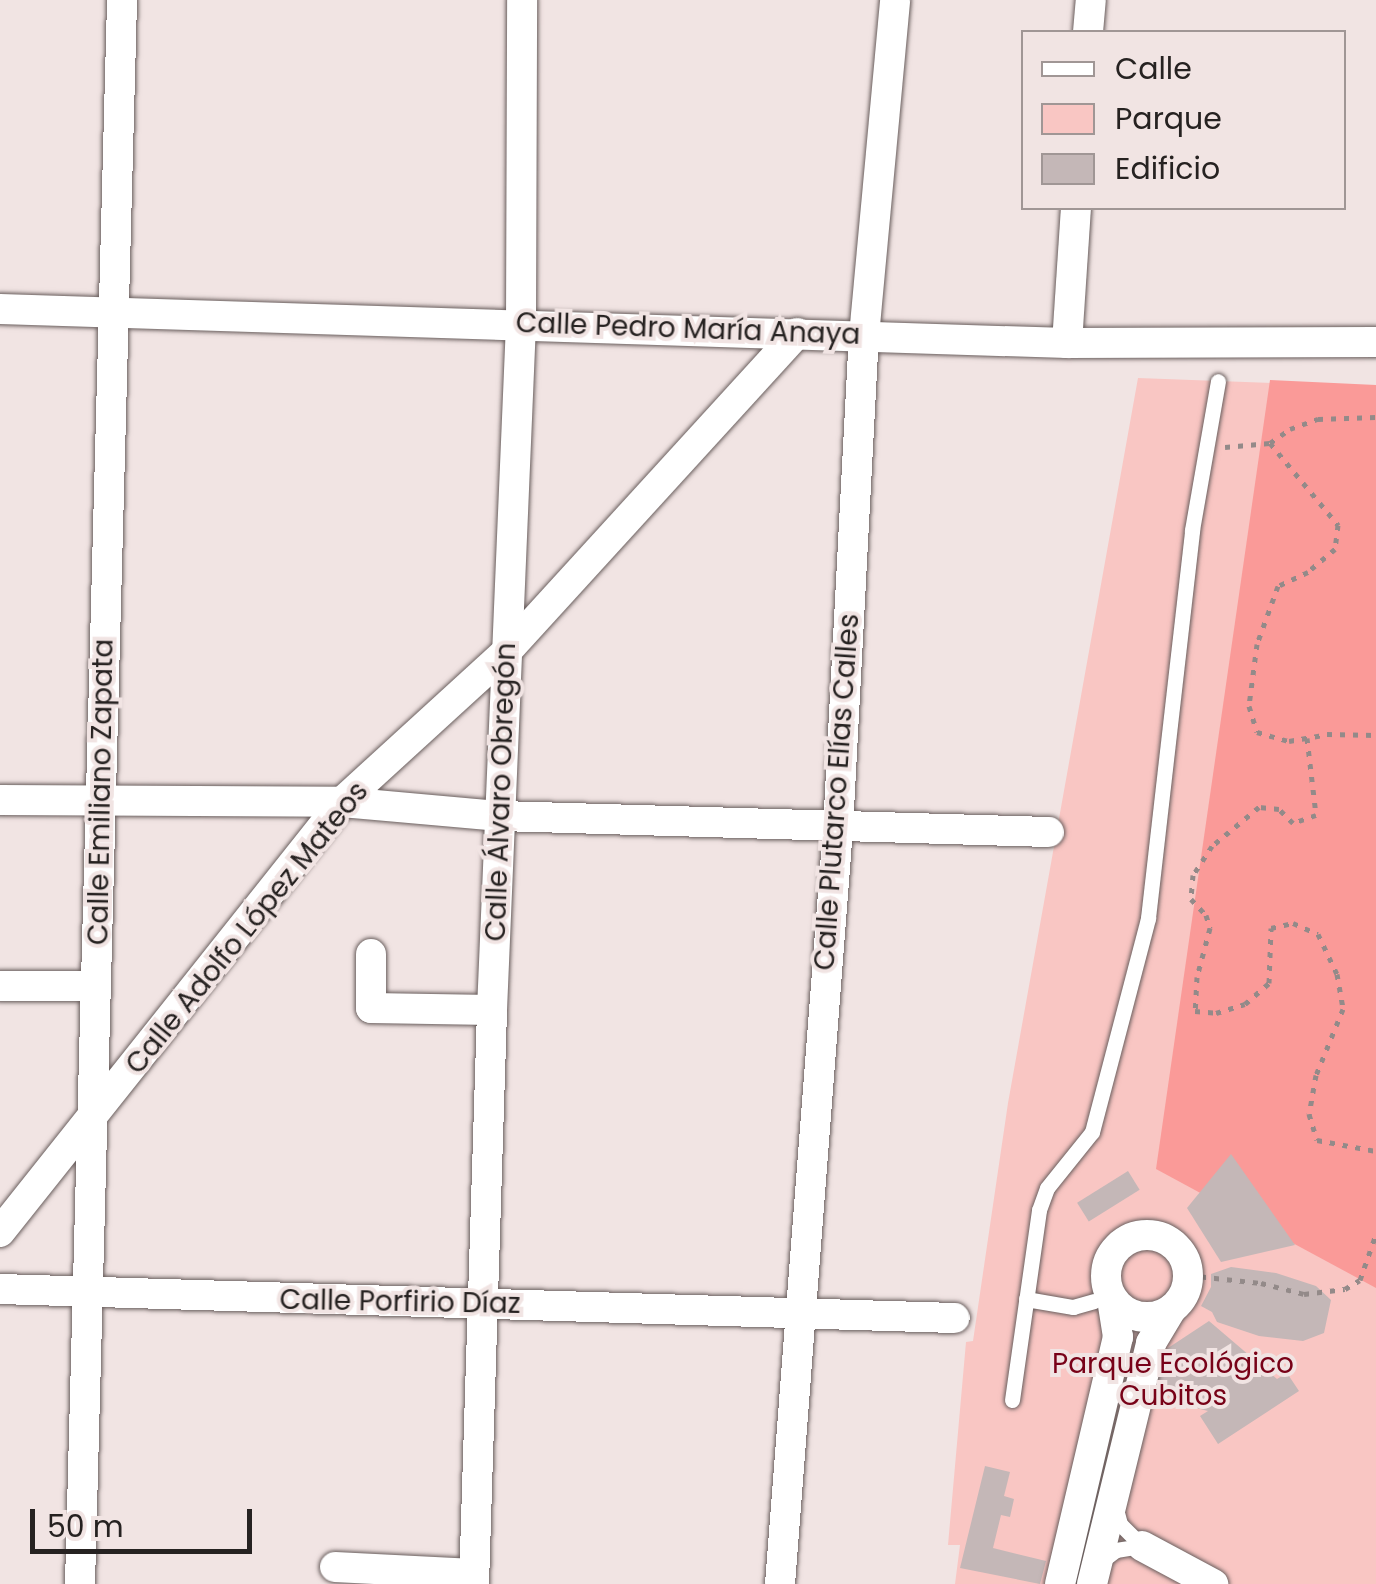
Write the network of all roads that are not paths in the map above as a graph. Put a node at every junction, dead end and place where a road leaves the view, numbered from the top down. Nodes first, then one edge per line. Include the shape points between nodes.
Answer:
1 (122, 0) edge
2 (522, 0) edge
3 (895, 0) edge
4 (1091, 0) edge
5 (1088, 30) edge
6 (1076, 210) edge
7 (0, 310) edge
8 (114, 312) junction
9 (521, 323) junction
10 (797, 333) junction
11 (864, 336) junction
12 (1376, 342) edge
13 (1067, 343) junction
14 (1218, 381) dead end
15 (506, 652) junction
16 (0, 800) edge
17 (342, 802) junction
18 (101, 803) junction
19 (500, 816) junction
20 (838, 829) junction
21 (1049, 832) dead end
22 (372, 954) dead end
23 (0, 986) edge
24 (96, 986) junction
25 (492, 1010) junction
26 (92, 1119) junction
27 (0, 1232) edge
28 (0, 1289) edge
29 (88, 1295) junction
30 (1104, 1296) junction
31 (1026, 1300) junction
32 (482, 1304) junction
33 (1171, 1310) junction
34 (800, 1313) junction
35 (955, 1318) dead end
36 (1012, 1400) dead end
37 (1114, 1495) junction
38 (1142, 1546) junction
39 (335, 1567) dead end
40 (1095, 1574) edge
41 (474, 1579) edge
42 (80, 1584) edge
43 (780, 1584) edge
44 (1060, 1584) edge
45 (1214, 1584) edge

1 - 8 street, Calle Emiliano Zapata
2 - 9 street, Calle Álvaro Obregón
3 - 11 street, Calle Plutarco Elías Calles
4 - 5 street
6 - 13 street
7 - 8 street, Calle Pedro María Anaya
8 - 9 street, Calle Pedro María Anaya
8 - 18 street, Calle Emiliano Zapata
9 - 10 street, Calle Pedro María Anaya
9 - 15 street, Calle Álvaro Obregón
10 - 11 street, Calle Pedro María Anaya
10 - 15 street, Calle Adolfo López Mateos
11 - 13 street, Calle Pedro María Anaya
11 - 20 street, Calle Plutarco Elías Calles
12 - 13 street, Calle Pedro María Anaya
14 - 31 lane via 1192,530 1148,918 1092,1132 1047,1188 1039,1210
15 - 17 street, Calle Adolfo López Mateos
15 - 19 street, Calle Álvaro Obregón
16 - 18 street
17 - 18 street
17 - 19 street
17 - 26 street, Calle Adolfo López Mateos
18 - 24 street, Calle Emiliano Zapata
19 - 20 street
19 - 25 street, Calle Álvaro Obregón
20 - 21 street
20 - 34 street, Calle Plutarco Elías Calles
22 - 25 street via 372,1008
23 - 24 street
24 - 26 street, Calle Emiliano Zapata
25 - 32 street, Calle Álvaro Obregón
26 - 27 street, Calle Adolfo López Mateos
26 - 29 street, Calle Emiliano Zapata
28 - 29 street, Calle Porfirio Díaz
29 - 32 street, Calle Porfirio Díaz
29 - 42 street, Calle Emiliano Zapata
30 - 31 lane via 1073,1307
30 - 33 street via 1146,1318
30 - 33 street via 1115,1249 1154,1235 1178,1249 1188,1275
30 - 44 street via 1118,1337
31 - 36 lane
32 - 34 street, Calle Porfirio Díaz
32 - 41 street, Calle Álvaro Obregón
33 - 37 street via 1151,1343
34 - 35 street, Calle Porfirio Díaz
34 - 43 street, Calle Plutarco Elías Calles
37 - 38 lane via 1120,1524
37 - 40 street
38 - 40 lane via 1116,1550
38 - 45 street
39 - 41 street

